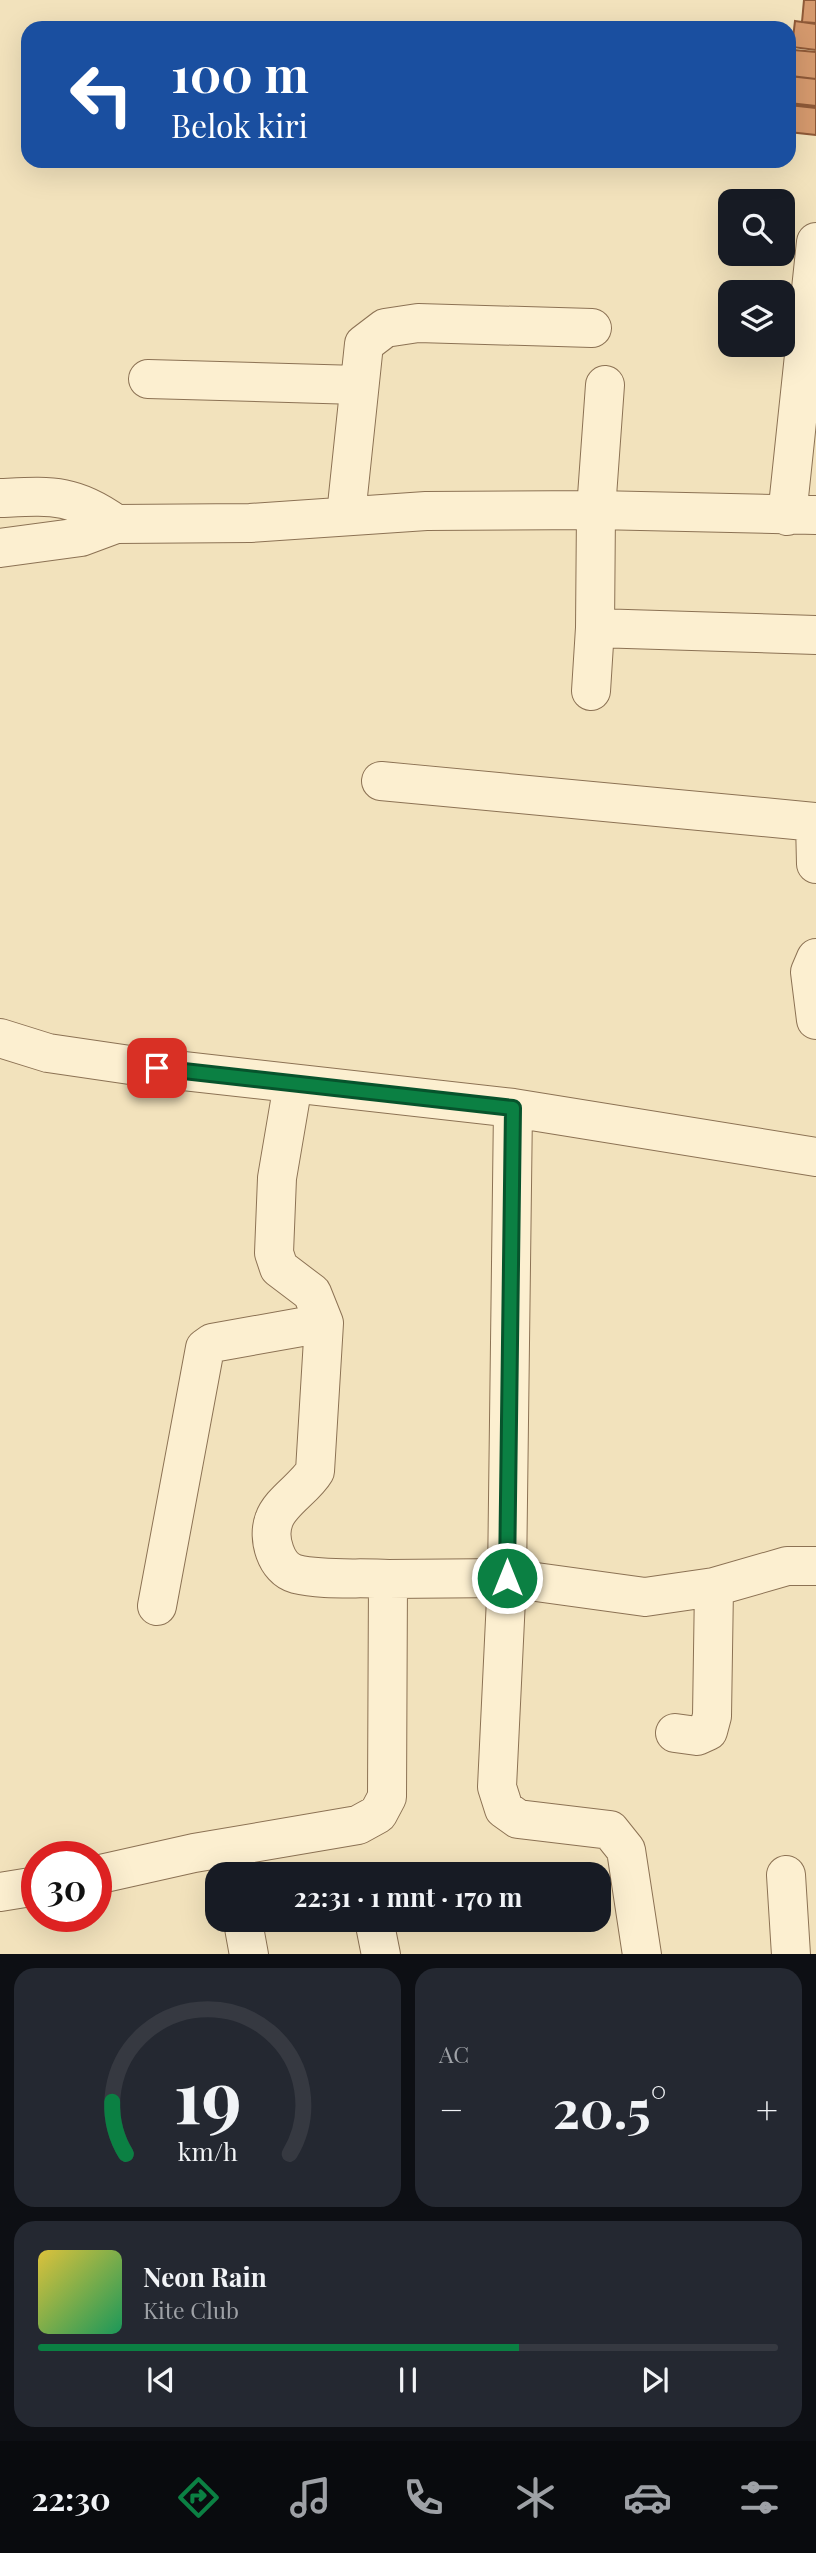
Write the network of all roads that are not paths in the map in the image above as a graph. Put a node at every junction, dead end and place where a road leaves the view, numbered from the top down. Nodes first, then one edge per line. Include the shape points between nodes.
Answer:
1 (816, 242) edge
2 (813, 298) edge
3 (592, 328) dead end
4 (148, 379) dead end
5 (358, 385) junction
6 (605, 385) dead end
7 (0, 498) edge
8 (596, 510) junction
9 (346, 514) junction
10 (801, 515) edge
11 (116, 523) junction
12 (0, 548) edge
13 (596, 628) junction
14 (816, 635) edge
15 (591, 691) dead end
16 (381, 781) dead end
17 (815, 822) edge
18 (816, 864) edge
19 (816, 958) edge
20 (816, 1020) edge
21 (0, 1038) edge
22 (293, 1084) junction
23 (513, 1108) junction
24 (816, 1157) edge
25 (324, 1323) junction
26 (816, 1566) edge
27 (507, 1578) junction
28 (388, 1579) junction
29 (714, 1587) junction
30 (158, 1606) dead end
31 (675, 1732) dead end
32 (112, 1871) edge
33 (786, 1875) dead end
34 (21, 1889) edge
35 (0, 1892) edge
36 (376, 1932) edge
37 (381, 1954) edge
38 (642, 1954) edge
39 (791, 1954) edge

1 - 2 street
2 - 10 street
3 - 5 street via 418,324 385,328 364,344
4 - 5 street
5 - 9 street
6 - 8 street
7 - 11 street via 46,496 89,505
8 - 9 street
8 - 10 street
8 - 13 street
9 - 11 street via 250,523
11 - 12 street via 81,537
13 - 14 street
13 - 15 street
16 - 17 street
17 - 18 street
19 - 20 street via 810,972
21 - 22 street via 48,1053
22 - 23 street
22 - 25 street via 277,1178 274,1253 279,1268 312,1293
23 - 24 street
23 - 27 street
25 - 28 street via 315,1471 274,1519 272,1543 281,1564 294,1574
25 - 30 street via 209,1343 205,1348
26 - 29 street via 787,1566
27 - 28 street
27 - 29 street via 645,1597
27 - 38 street via 497,1787 504,1809 518,1819 610,1830 626,1850
28 - 32 street via 387,1797 378,1814 358,1825
29 - 31 street via 708,1731 697,1736
33 - 39 street
34 - 35 street
36 - 37 street

